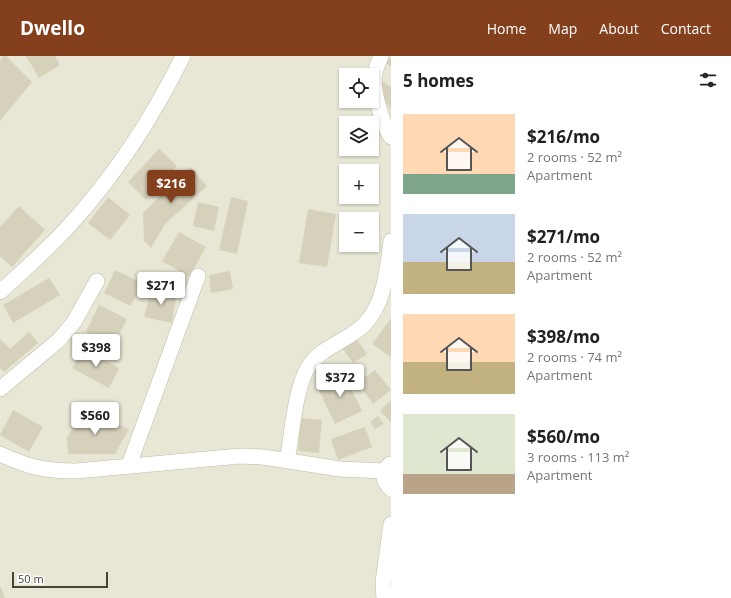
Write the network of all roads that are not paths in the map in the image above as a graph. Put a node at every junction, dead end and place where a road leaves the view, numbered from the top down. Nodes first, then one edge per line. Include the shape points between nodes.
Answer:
1 (183, 56) edge
2 (381, 56) edge
3 (391, 137) edge
4 (391, 241) edge
5 (198, 276) dead end
6 (97, 281) dead end
7 (0, 292) edge
8 (0, 388) edge
9 (0, 454) edge
10 (288, 461) junction
11 (129, 465) junction
12 (388, 468) edge
13 (391, 489) edge
14 (391, 524) edge
15 (384, 598) edge

1 - 7 street via 147,123 119,163 69,226
2 - 3 street via 374,80 380,110
4 - 10 street via 381,295 374,310 356,332 317,357 304,375
5 - 11 street
6 - 8 street via 74,322 59,340
9 - 11 street via 29,467 53,471
10 - 11 street via 240,456
10 - 12 street via 340,469
12 - 13 street via 385,482
14 - 15 street via 383,582

